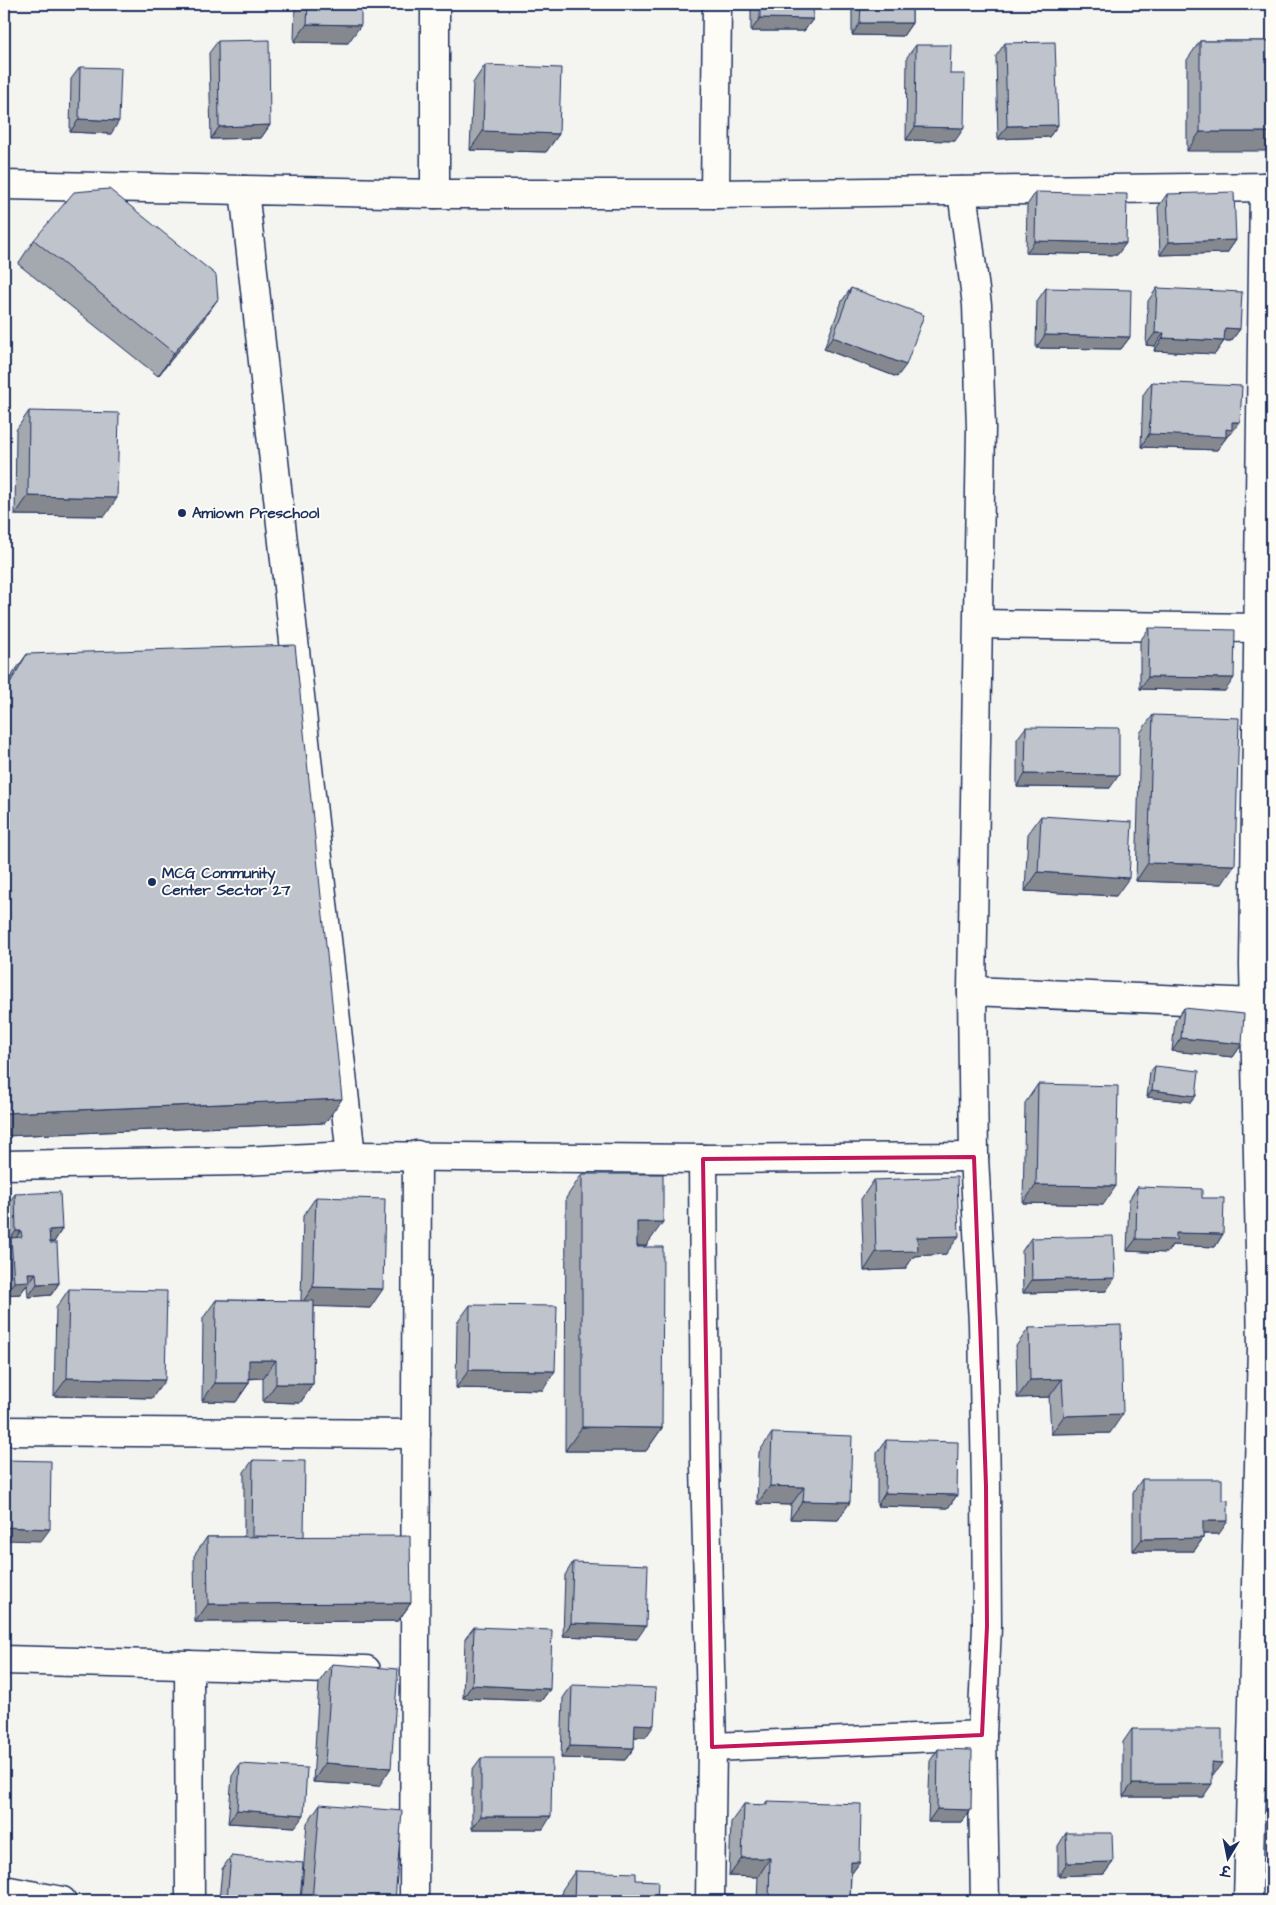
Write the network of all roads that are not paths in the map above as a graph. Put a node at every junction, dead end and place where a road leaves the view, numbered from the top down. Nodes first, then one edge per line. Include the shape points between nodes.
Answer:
1 (435, 4) edge
2 (717, 4) edge
3 (4, 185) edge
4 (1268, 187) edge
5 (244, 190) junction
6 (962, 191) junction
7 (435, 194) junction
8 (715, 194) junction
9 (1266, 388) edge
10 (1265, 571) edge
11 (979, 624) junction
12 (1257, 628) junction
13 (1264, 766) edge
14 (972, 991) junction
15 (1255, 1003) junction
16 (417, 1155) junction
17 (351, 1156) junction
18 (974, 1157) junction
19 (703, 1158) junction
20 (4, 1165) edge
21 (1267, 1347) edge
22 (4, 1431) edge
23 (416, 1434) junction
24 (1264, 1572) edge
25 (4, 1660) edge
26 (189, 1665) junction
27 (415, 1672) junction
28 (982, 1735) junction
29 (712, 1747) junction
30 (4, 1890) edge
31 (62, 1901) edge
32 (190, 1901) edge
33 (414, 1901) edge
34 (710, 1901) edge
35 (985, 1901) edge
36 (1248, 1901) edge

1 - 7 street
2 - 8 street
3 - 5 street
4 - 6 street
4 - 9 street
5 - 7 street
5 - 17 street
6 - 8 street
6 - 11 street via 977,314 981,428
7 - 8 street
9 - 10 street
10 - 12 street
11 - 12 street
11 - 14 street
12 - 13 street
13 - 15 street
14 - 15 street
14 - 18 street
15 - 21 street
16 - 17 street
16 - 19 street
16 - 23 street
17 - 20 street
18 - 19 street
18 - 28 street via 983,1323 987,1626
19 - 29 street via 705,1466
21 - 24 street
22 - 23 street
23 - 27 street
24 - 36 street
25 - 26 street
26 - 27 street
26 - 32 street
27 - 33 street
28 - 29 street
28 - 35 street
29 - 34 street
30 - 31 street

